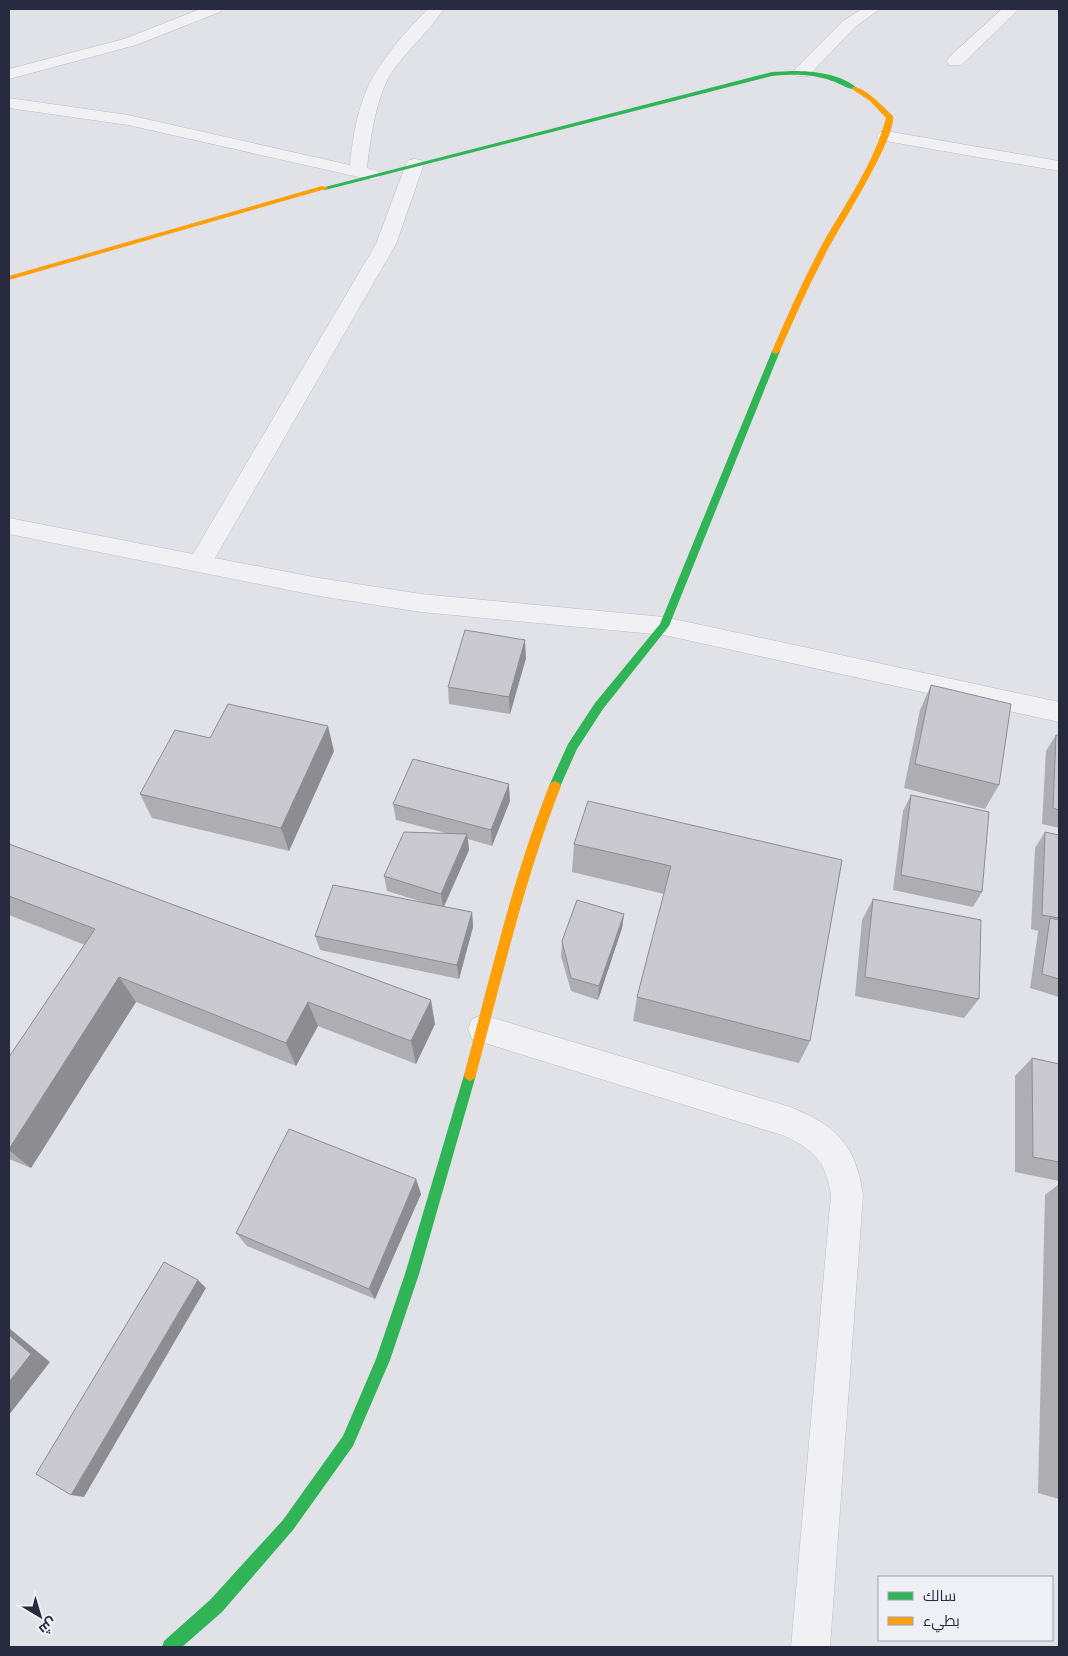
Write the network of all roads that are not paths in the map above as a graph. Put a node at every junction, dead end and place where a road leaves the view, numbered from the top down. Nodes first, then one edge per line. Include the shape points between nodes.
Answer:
1 (214, 9) edge
2 (436, 9) edge
3 (872, 9) edge
4 (1011, 9) edge
5 (955, 61) dead end
6 (802, 72) junction
7 (9, 74) edge
8 (9, 103) edge
9 (886, 136) junction
10 (415, 164) junction
11 (1059, 166) edge
12 (365, 173) junction
13 (9, 278) edge
14 (9, 526) edge
15 (199, 564) junction
16 (664, 626) junction
17 (1059, 712) edge
18 (483, 1029) junction
19 (170, 1647) edge
20 (811, 1647) edge

1 - 7 street via 130,42
2 - 12 street via 383,73 363,131
3 - 6 street via 849,24
4 - 5 street
6 - 9 street via 830,77 878,103 890,118
6 - 10 street via 772,74
8 - 12 street via 128,120
9 - 11 street
9 - 16 street via 792,313
10 - 12 street
10 - 15 street via 382,252
12 - 13 street
14 - 15 street
15 - 16 street via 319,588 421,603
16 - 17 street
16 - 18 street via 598,706 572,747 545,810 522,882
18 - 19 street via 412,1274 383,1360 348,1441 288,1525 216,1606
18 - 20 street via 790,1122 812,1132 834,1152 845,1173 847,1195

